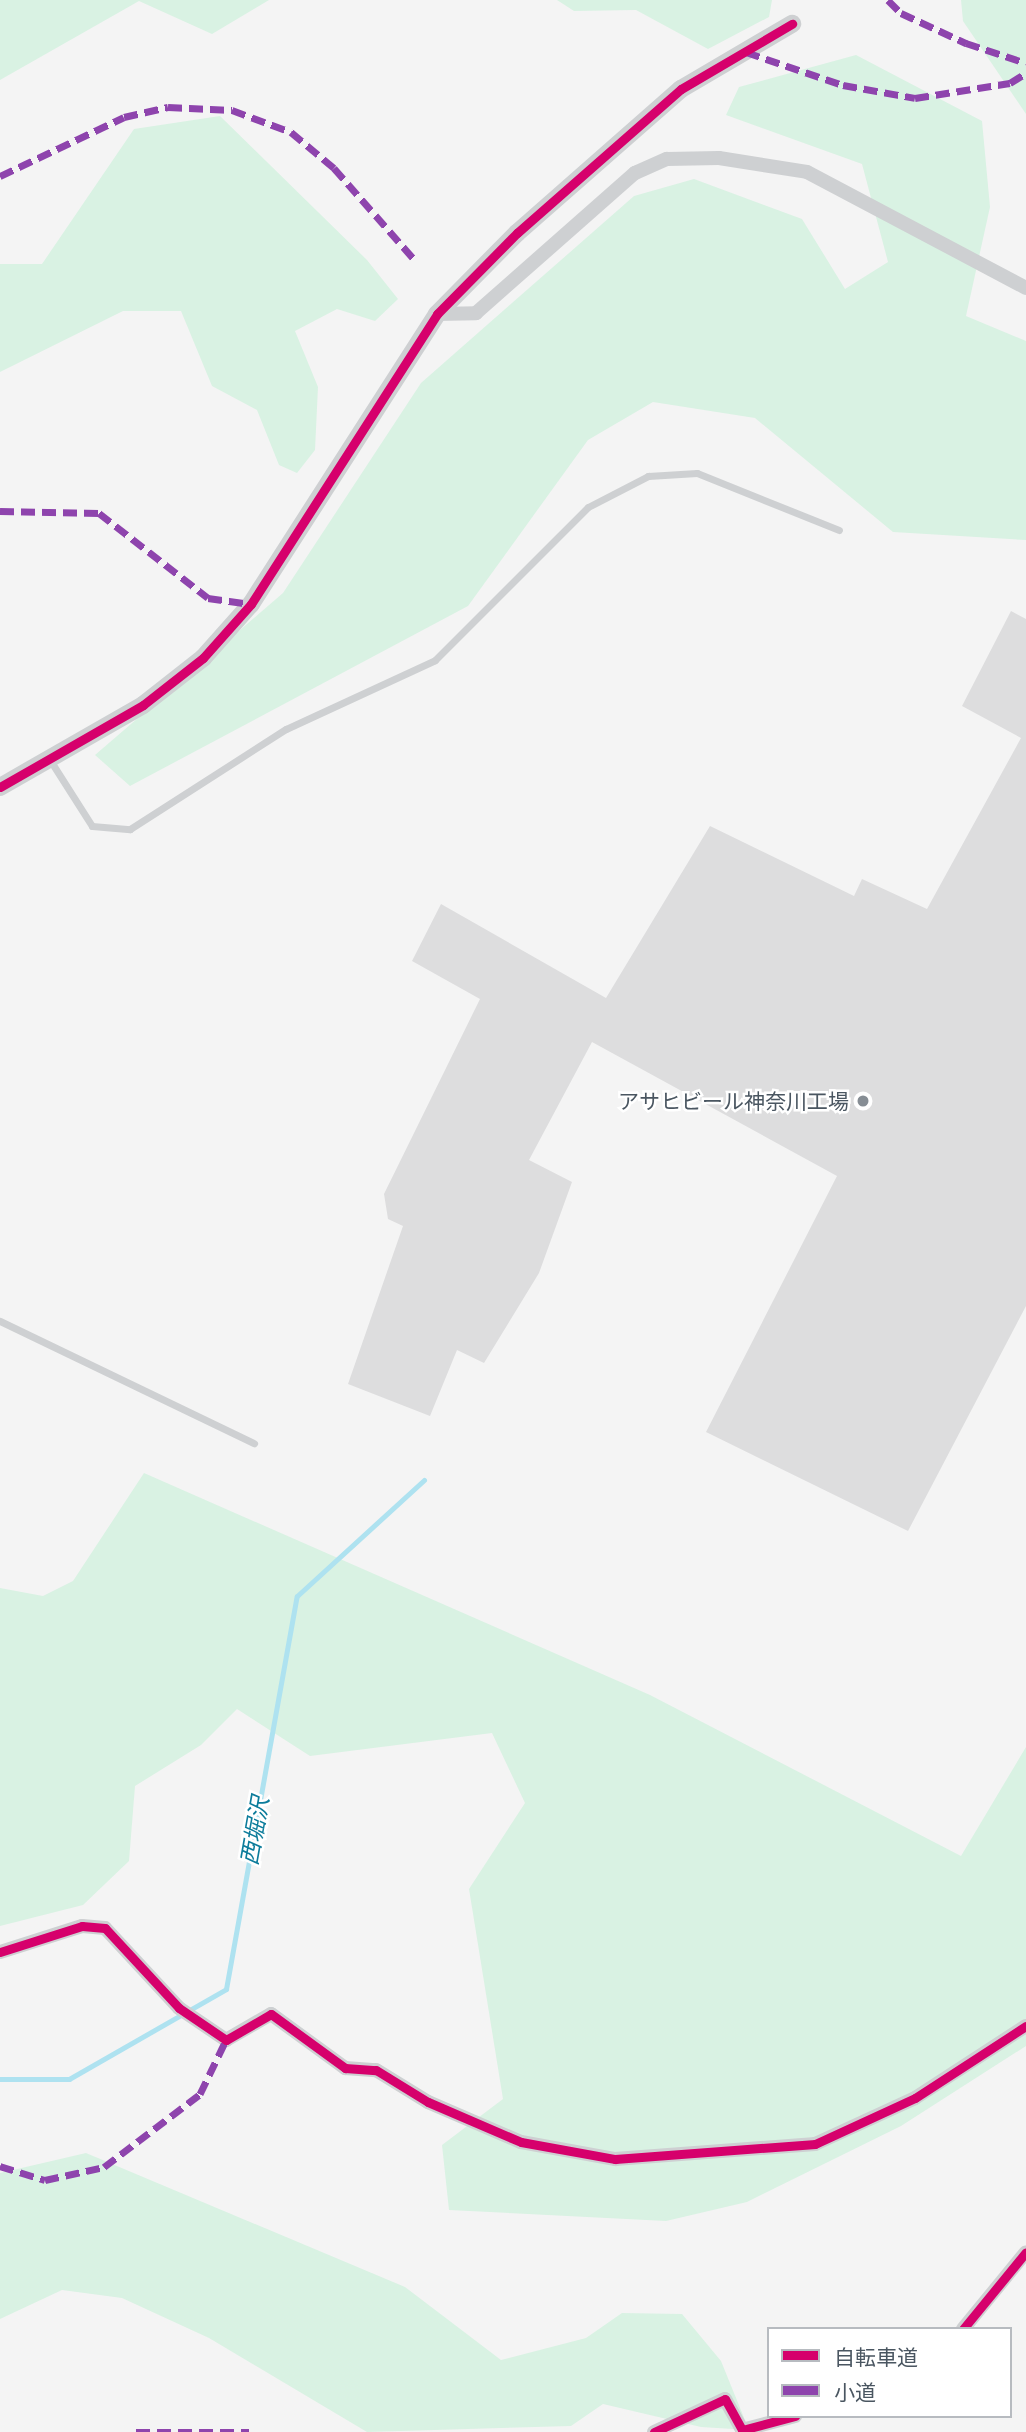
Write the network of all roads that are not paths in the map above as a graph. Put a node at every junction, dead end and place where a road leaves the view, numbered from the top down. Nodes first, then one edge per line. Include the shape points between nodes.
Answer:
1 (792, 24) dead end
2 (1026, 288) edge
3 (437, 314) junction
4 (839, 530) dead end
5 (50, 761) junction
6 (0, 787) edge
7 (0, 1321) edge
8 (254, 1443) dead end
9 (0, 1952) edge
10 (1026, 2026) edge
11 (1026, 2252) edge
12 (965, 2327) edge
13 (787, 2418) edge
14 (654, 2432) edge

1 - 3 street via 681,89
2 - 3 street via 807,172 719,158 667,159 635,173 476,313
3 - 5 street via 251,604 203,658 153,697
4 - 5 lane via 697,473 648,476 587,507 435,660 286,729 130,829 92,826
5 - 6 street
7 - 8 lane
9 - 10 street via 82,1926 106,1928 179,2008 226,2040 271,2014 345,2068 376,2070 428,2102 521,2142 615,2159 815,2144 915,2098
11 - 12 street
13 - 14 street via 742,2430 725,2399

